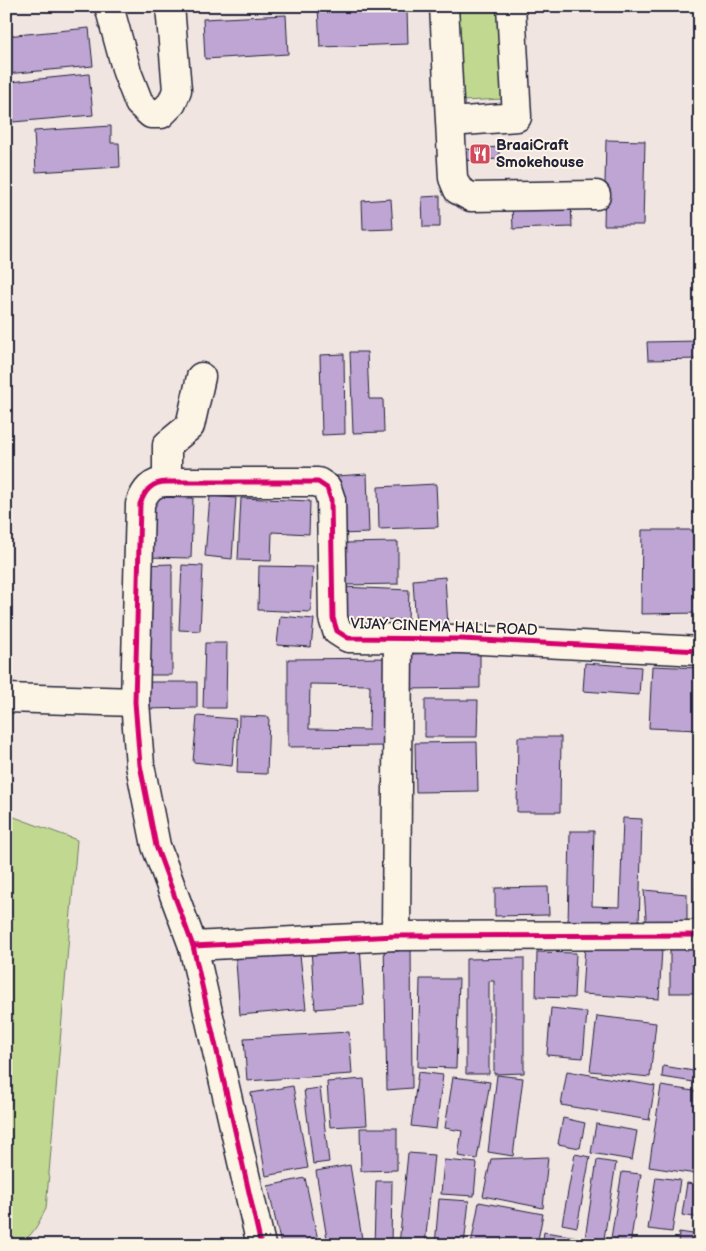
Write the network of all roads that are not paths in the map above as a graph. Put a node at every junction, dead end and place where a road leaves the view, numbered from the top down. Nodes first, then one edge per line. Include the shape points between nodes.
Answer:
1 (109, 6) edge
2 (170, 6) edge
3 (444, 6) edge
4 (511, 6) edge
5 (451, 122) junction
6 (596, 195) dead end
7 (201, 377) dead end
8 (156, 485) junction
9 (398, 638) junction
10 (700, 651) edge
11 (6, 698) edge
12 (135, 702) junction
13 (700, 935) edge
14 (396, 936) junction
15 (193, 946) junction
16 (261, 1245) edge

1 - 2 street via 127,72 139,102 151,114 161,114 172,103 177,90
3 - 5 street
4 - 5 street via 517,117
5 - 6 street via 453,178 458,190 471,196
7 - 8 street via 190,426 167,445
8 - 9 street, VIJAY CINEMA HALL ROAD via 318,482 327,488 331,500 333,618 337,631 348,638
8 - 12 street via 140,504
9 - 10 street, VIJAY CINEMA HALL ROAD
9 - 14 street
11 - 12 street
12 - 15 street via 140,765 156,846
13 - 14 street
14 - 15 street
15 - 16 street

